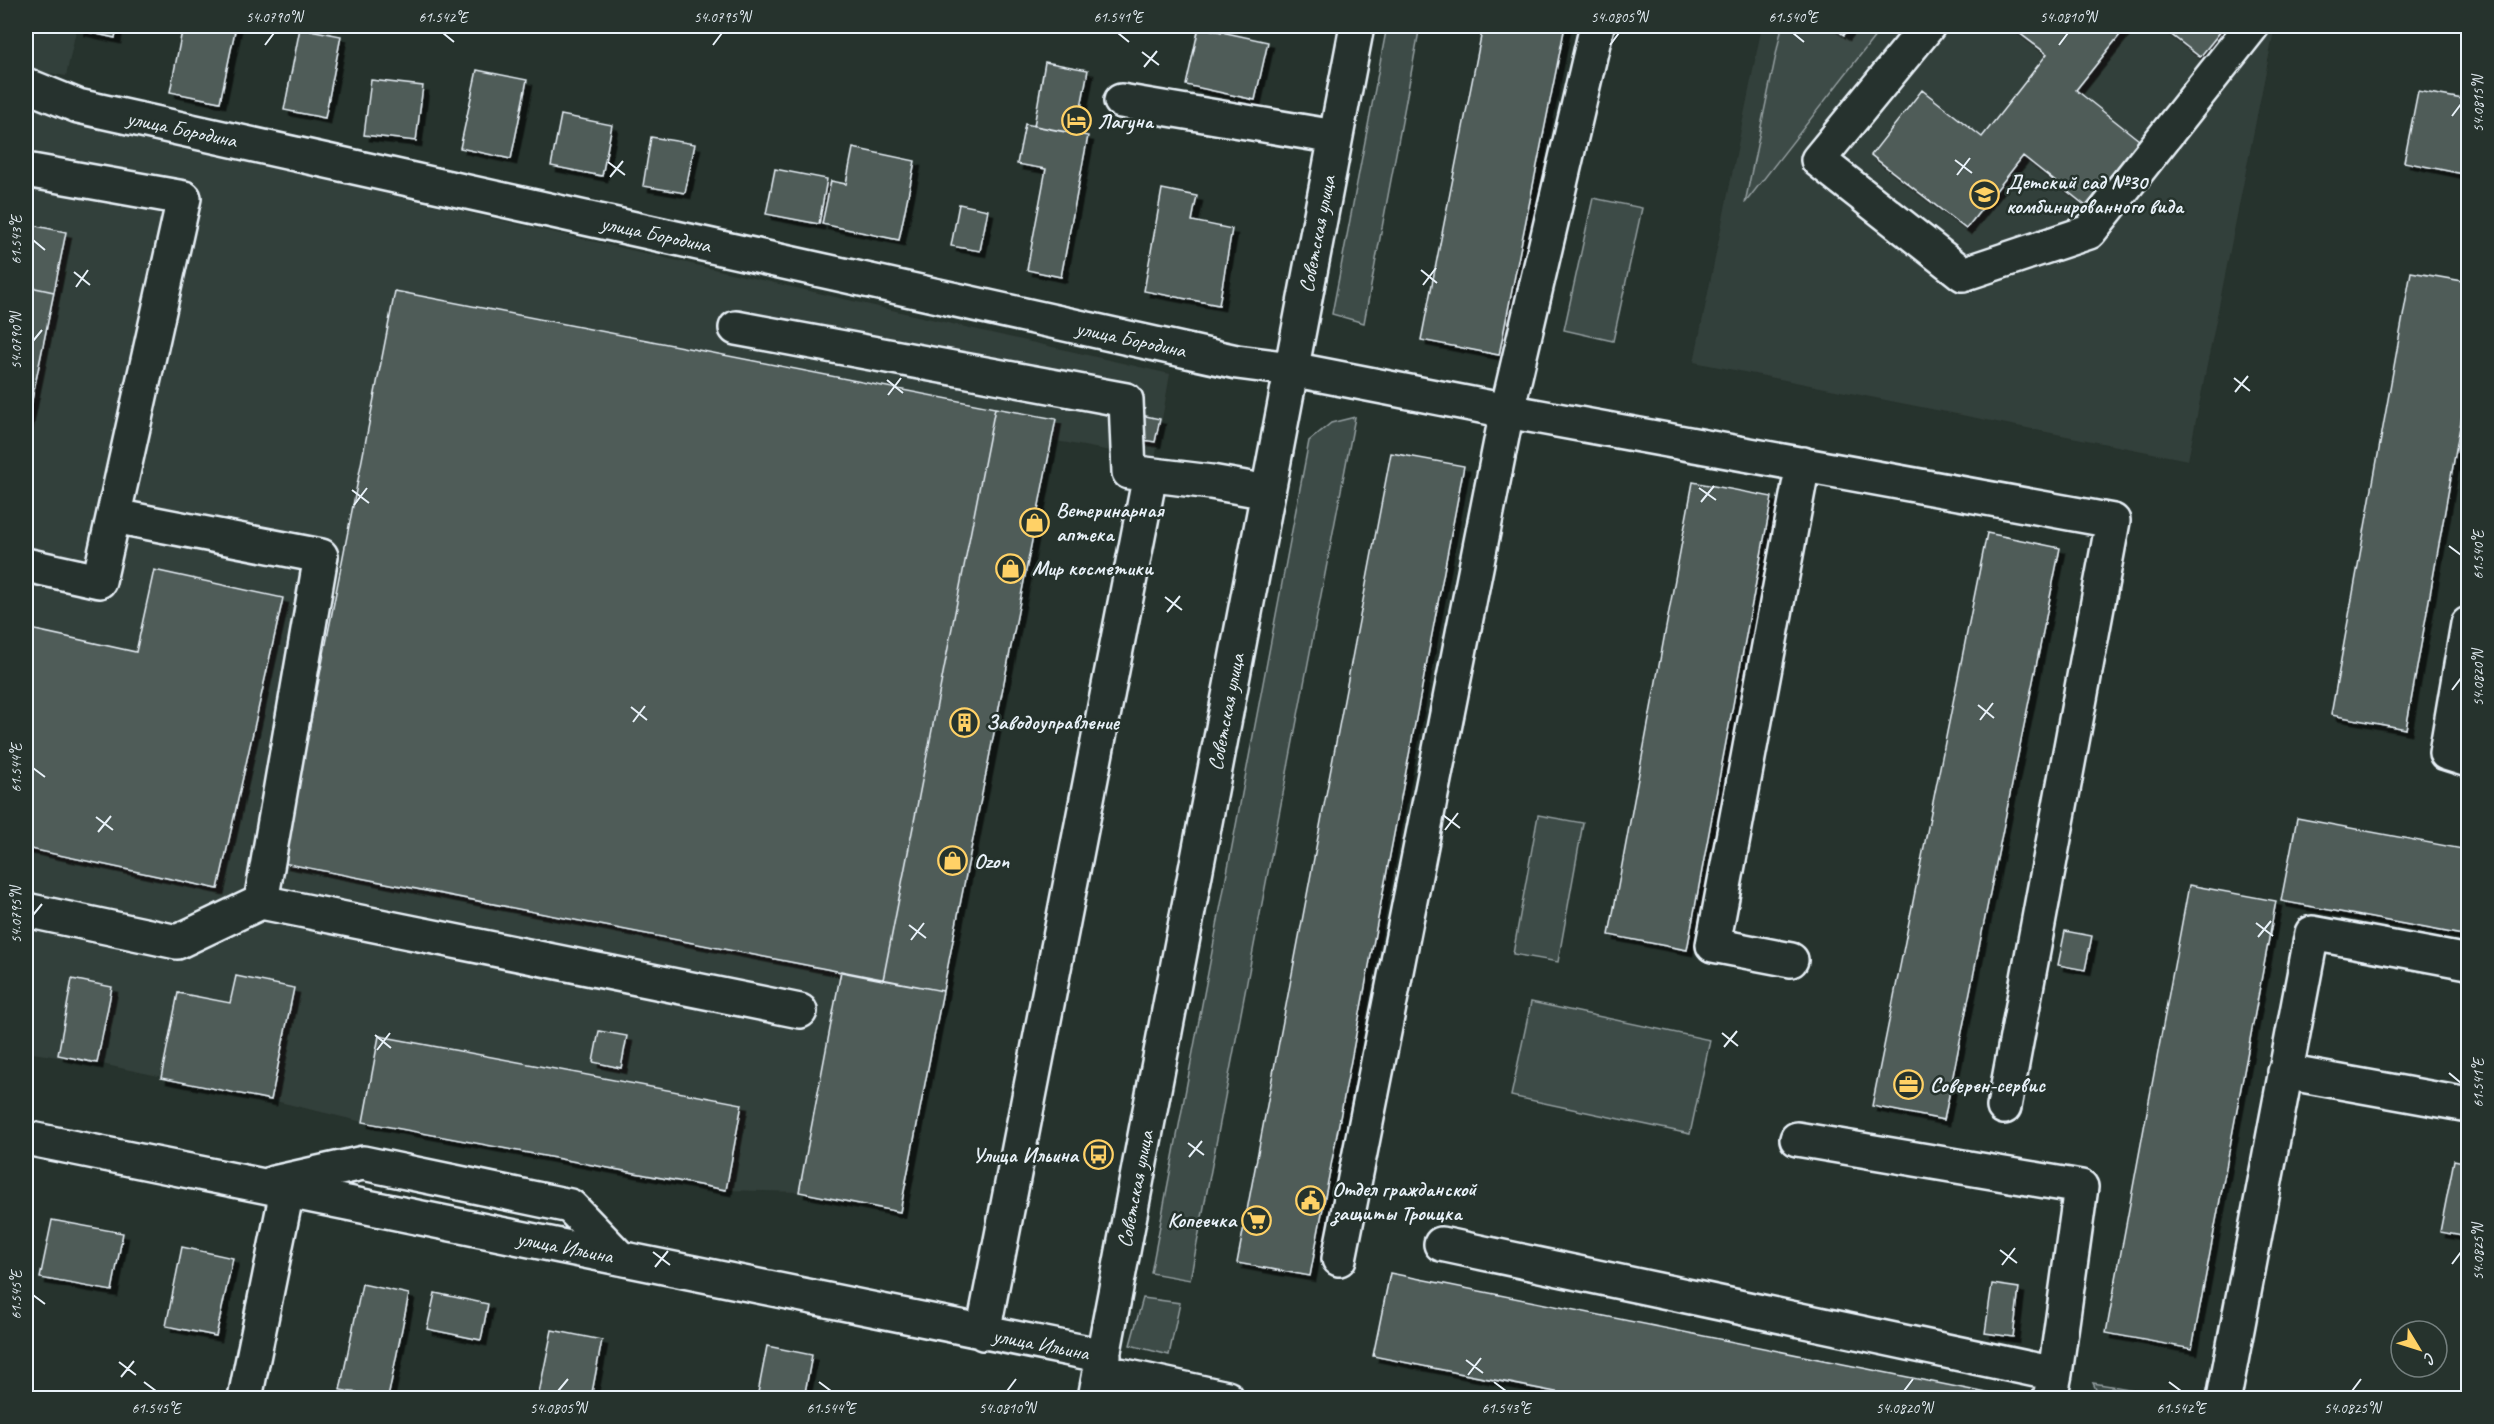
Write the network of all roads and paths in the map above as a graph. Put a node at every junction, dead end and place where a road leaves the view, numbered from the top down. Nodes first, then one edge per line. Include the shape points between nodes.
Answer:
1 (1357, 26) edge
2 (1597, 26) edge
3 (1928, 26) edge
4 (2252, 26) edge
5 (26, 85) edge
6 (1121, 101) dead end
7 (1335, 137) junction
8 (26, 170) edge
9 (736, 328) dead end
10 (1291, 369) junction
11 (1507, 411) junction
12 (1803, 464) junction
13 (1150, 475) junction
14 (1268, 492) junction
15 (114, 516) junction
16 (26, 565) edge
17 (2469, 624) edge
18 (2469, 760) edge
19 (261, 902) junction
20 (26, 910) edge
21 (1791, 960) dead end
22 (2469, 962) edge
23 (800, 1011) dead end
24 (2285, 1072) junction
25 (2469, 1105) edge
26 (2004, 1107) dead end
27 (26, 1138) edge
28 (1797, 1139) dead end
29 (275, 1188) junction
30 (1441, 1244) dead end
31 (620, 1258) junction
32 (1339, 1259) dead end
33 (983, 1333) junction
34 (1100, 1375) edge
35 (2053, 1386) edge
36 (245, 1398) edge
37 (1227, 1398) edge
38 (2224, 1398) edge

1 - 7 street, Советская улица
2 - 11 street
3 - 4 street via 1818,160 1963,274 2089,232
5 - 10 street, улица Бородина via 78,106 1237,362
6 - 7 street
7 - 10 street, Советская улица
8 - 15 street via 183,198
9 - 13 street via 1126,400 1129,472
10 - 11 street, улица Бородина
10 - 14 street, Советская улица
11 - 12 street, улица Бородина
11 - 32 street
12 - 21 street via 1713,945
12 - 26 street, улица Бородина via 2114,521
13 - 14 street
13 - 33 street
14 - 34 street, Советская улица
15 - 16 street via 99,581
15 - 19 street via 321,556
17 - 18 street via 2446,753
19 - 20 street via 177,942
19 - 23 street
22 - 24 street via 2312,933
24 - 25 street
24 - 38 street
27 - 29 street, улица Ильина
28 - 35 street via 2081,1187
29 - 31 street, улица Ильина
29 - 31 street via 363,1163 386,1167 570,1206
29 - 36 street
30 - 35 street
31 - 33 street, улица Ильина
33 - 34 street, улица Ильина
34 - 37 street, улица Ильина

